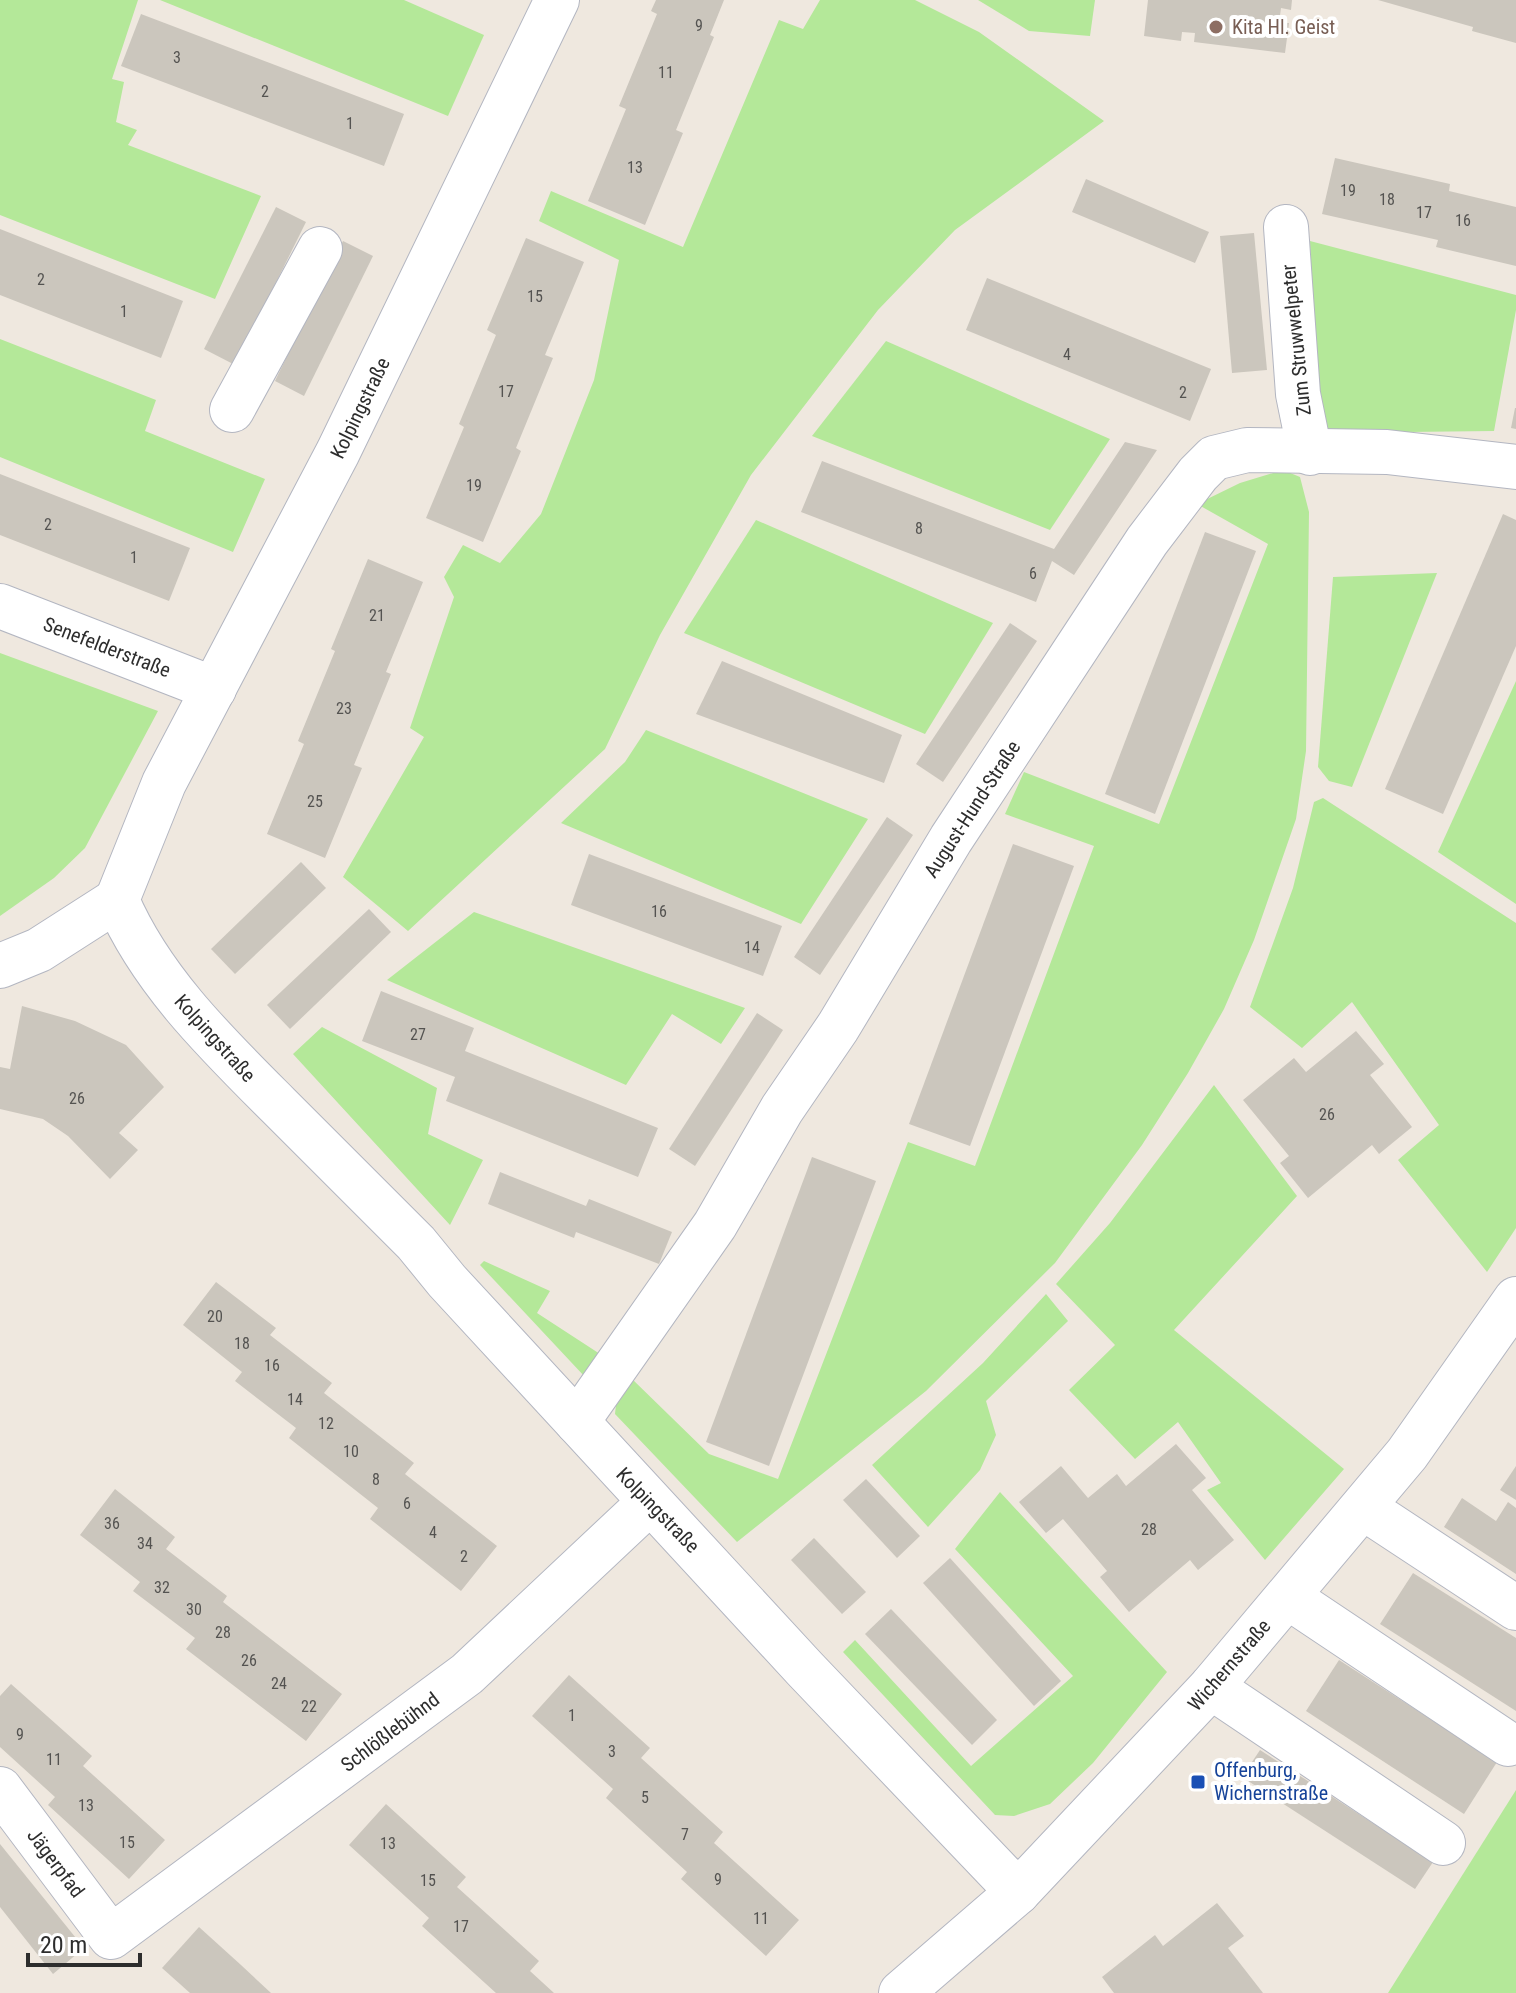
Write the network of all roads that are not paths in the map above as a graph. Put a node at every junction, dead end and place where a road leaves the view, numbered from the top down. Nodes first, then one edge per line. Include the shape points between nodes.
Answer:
1 (547, 3) edge
2 (1286, 227) dead end
3 (320, 249) dead end
4 (232, 410) dead end
5 (1310, 453) junction
6 (1516, 467) edge
7 (0, 606) edge
8 (214, 689) junction
9 (117, 900) junction
10 (0, 966) edge
11 (1516, 1299) edge
12 (577, 1422) junction
13 (649, 1503) junction
14 (1364, 1508) junction
15 (1288, 1597) junction
16 (1516, 1608) edge
17 (1211, 1687) junction
18 (1508, 1744) dead end
19 (0, 1789) edge
20 (1443, 1843) dead end
21 (1018, 1892) junction
22 (111, 1937) joint
23 (901, 1993) edge

1 - 8 street, Kolpingstraße via 338,452
2 - 5 street, Zum Struwwelpeter via 1298,394
3 - 4 street
5 - 6 street, August-Hund-Straße via 1387,452
5 - 12 street, August-Hund-Straße via 1247,450 1214,458 1189,485 951,839 715,1225
7 - 8 street, Senefelderstraße
8 - 9 street, Kolpingstraße via 164,783
9 - 10 street via 39,950
9 - 12 street, Kolpingstraße via 136,939 204,1031 416,1243
11 - 14 street, Wichernstraße
12 - 13 street, Kolpingstraße
13 - 21 street, Kolpingstraße
13 - 22 street, Schlößlebühnd via 467,1674
14 - 15 street, Wichernstraße
14 - 16 street
15 - 17 street, Wichernstraße
15 - 18 street
17 - 20 street
17 - 21 street, Wichernstraße
19 - 22 street, Jägerpfad
21 - 23 street, Wichernstraße

